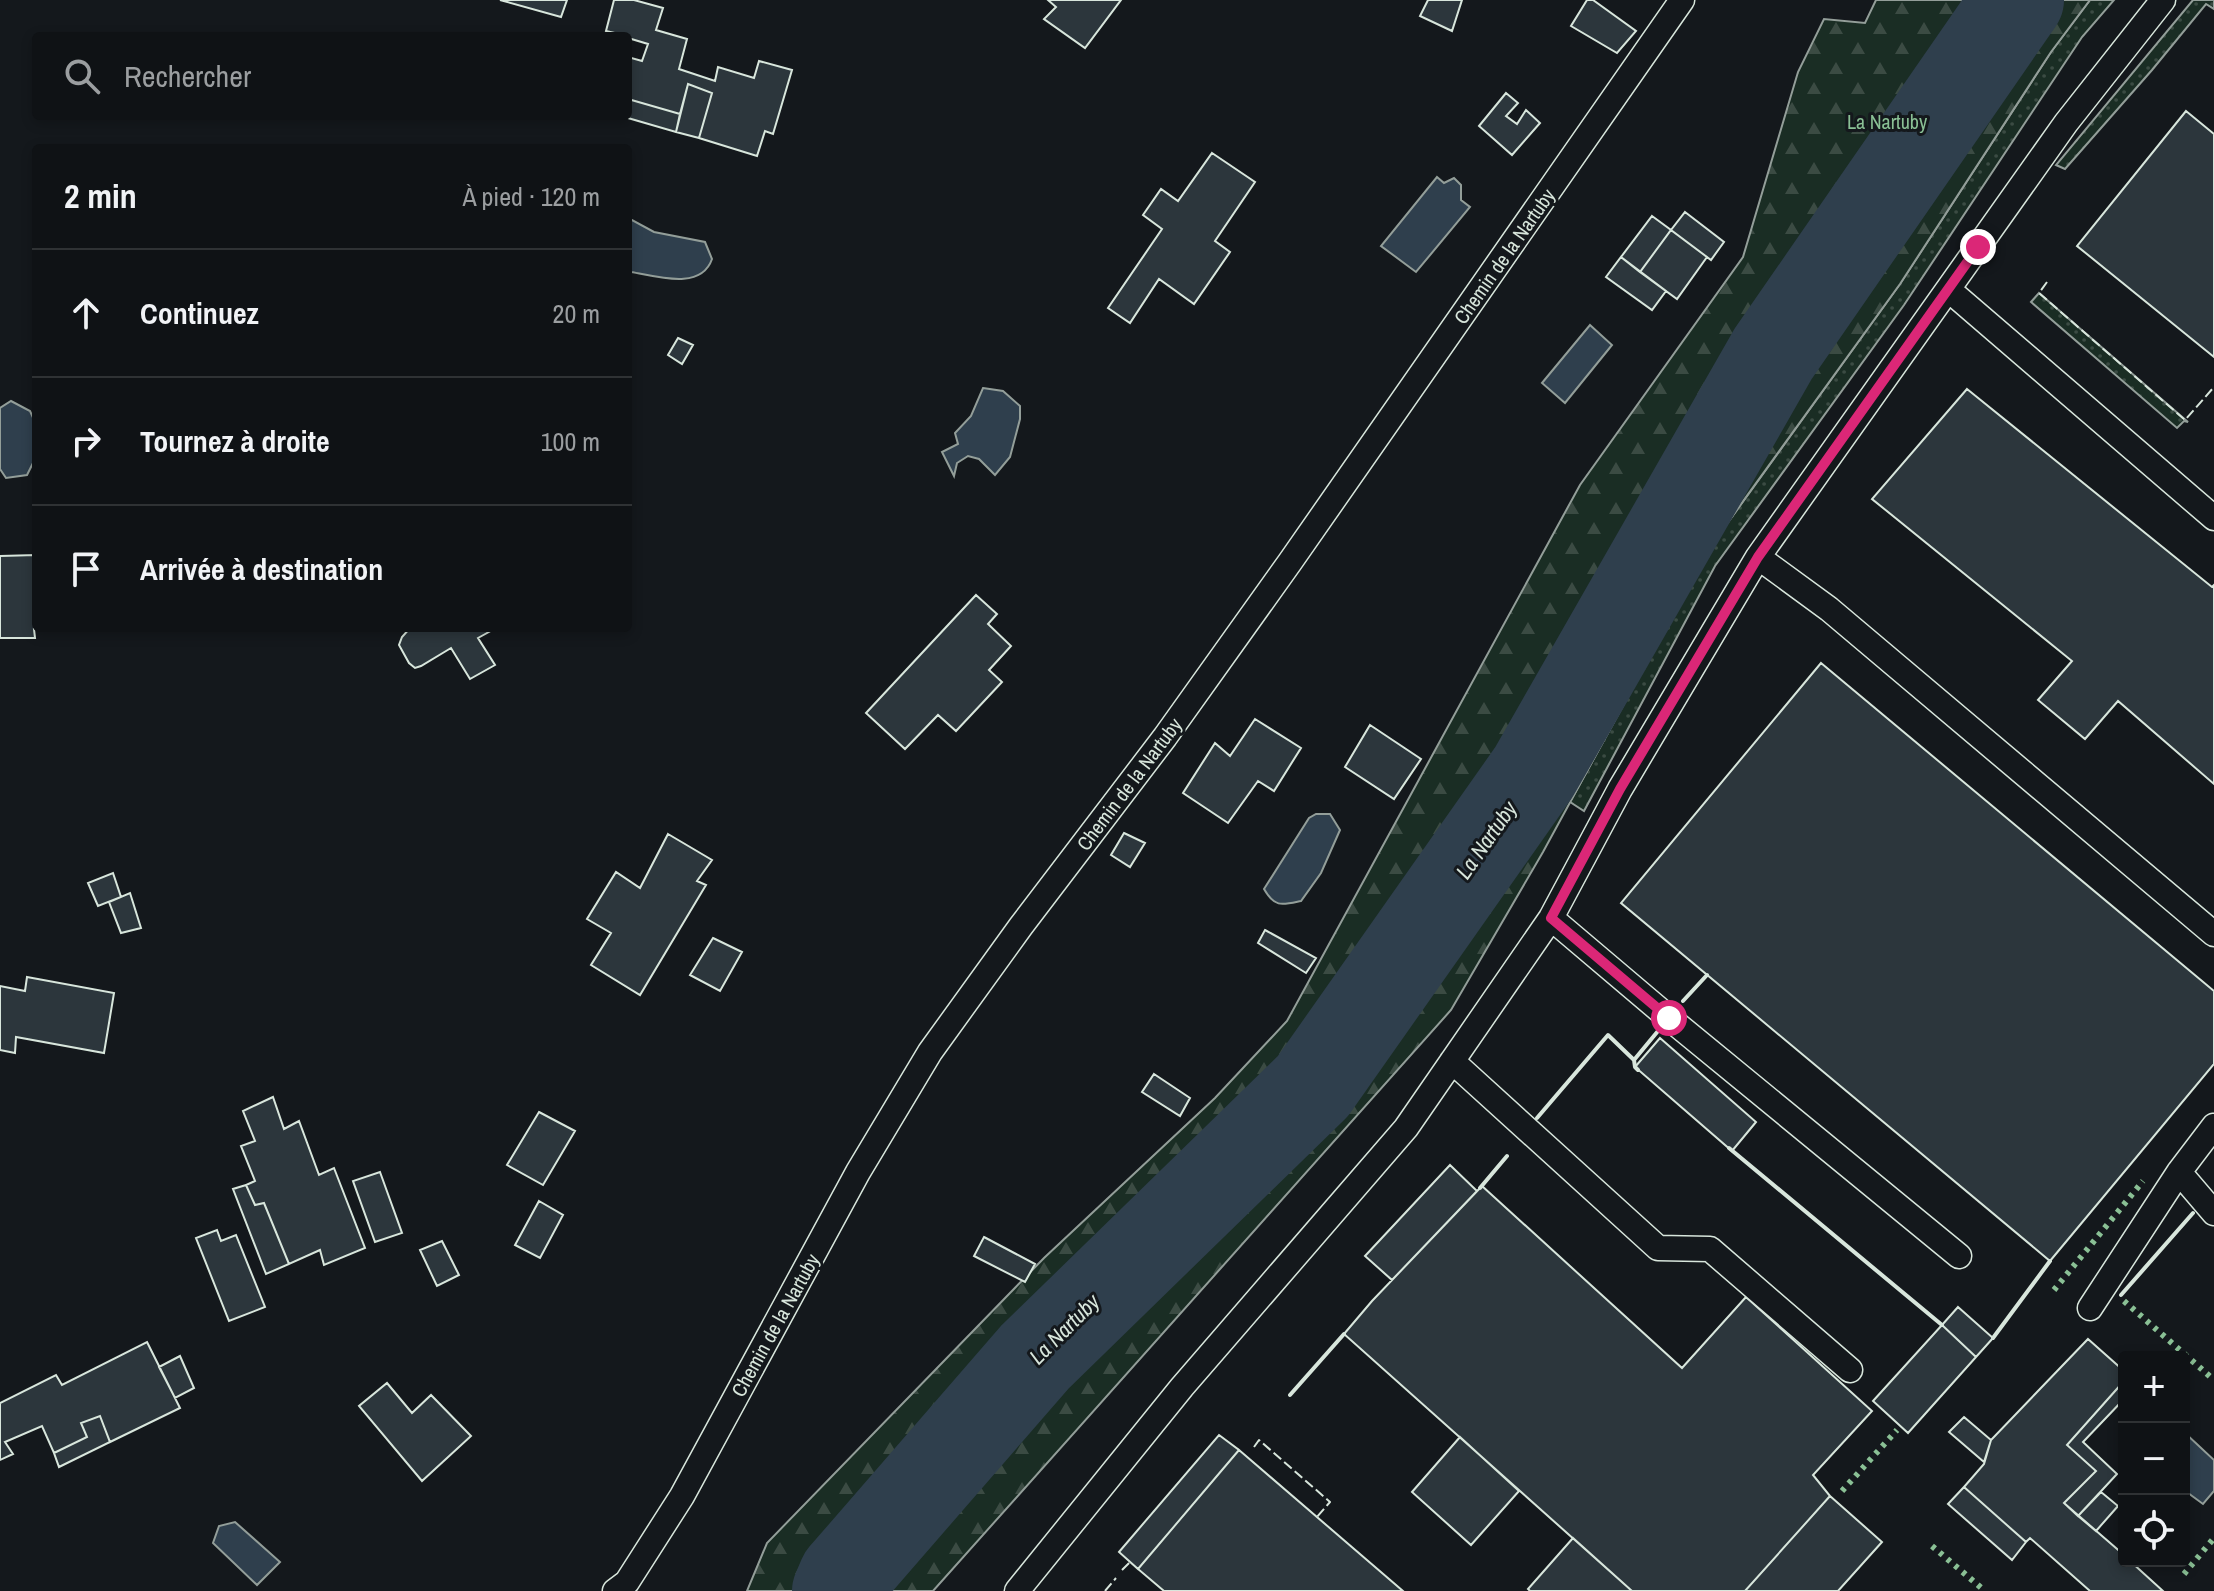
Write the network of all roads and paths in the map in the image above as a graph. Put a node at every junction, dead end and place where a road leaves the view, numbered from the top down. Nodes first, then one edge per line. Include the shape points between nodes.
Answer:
1 (1682, 0) edge
2 (2163, 0) edge
3 (1949, 290) junction
4 (2214, 518) edge
5 (1758, 557) junction
6 (1551, 918) junction
7 (2214, 934) edge
8 (1452, 1061) junction
9 (2214, 1126) edge
10 (2179, 1172) junction
11 (2214, 1213) edge
12 (1959, 1256) dead end
13 (2090, 1308) dead end
14 (1850, 1370) dead end
15 (615, 1591) edge
16 (1017, 1591) edge

1 - 15 lane, Chemin de la Nartuby via 1174,724 930,1052 858,1172 682,1496 627,1582
2 - 3 lane via 2066,123
3 - 4 lane
3 - 5 lane
5 - 6 lane via 1620,789
5 - 7 lane via 1829,609
6 - 8 lane
6 - 12 lane
8 - 14 lane via 1658,1248 1710,1249
8 - 16 lane via 1406,1128 1182,1387
9 - 10 lane
10 - 11 lane
10 - 13 lane

